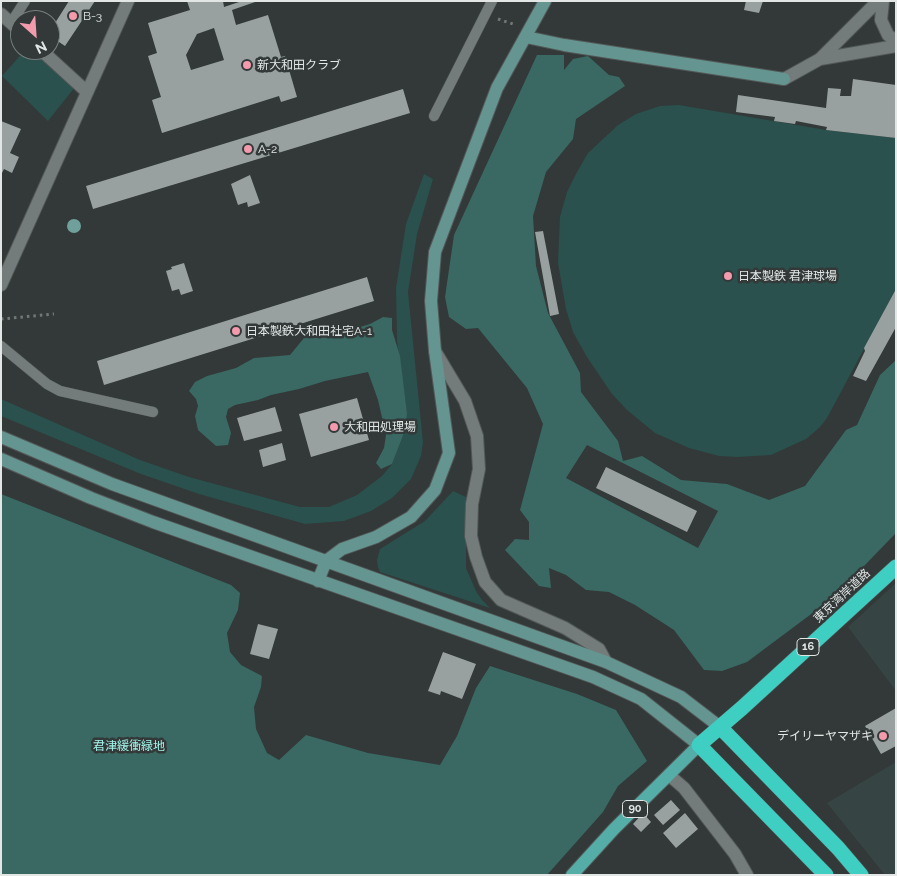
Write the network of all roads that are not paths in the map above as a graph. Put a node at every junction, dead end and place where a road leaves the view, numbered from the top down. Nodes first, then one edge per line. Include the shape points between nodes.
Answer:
1 (128, 1) edge
2 (492, 1) edge
3 (545, 1) edge
4 (878, 1) edge
5 (883, 1) edge
6 (526, 36) junction
7 (896, 41) edge
8 (896, 46) edge
9 (820, 59) junction
10 (52, 60) edge
11 (87, 92) junction
12 (434, 116) dead end
13 (1, 285) edge
14 (1, 346) edge
15 (435, 351) junction
16 (153, 412) dead end
17 (1, 437) edge
18 (1, 459) edge
19 (326, 561) junction
20 (896, 567) edge
21 (318, 581) junction
22 (606, 662) junction
23 (720, 727) junction
24 (699, 745) junction
25 (670, 775) junction
26 (572, 875) edge
27 (747, 875) edge
28 (826, 875) edge
29 (861, 875) edge

1 - 11 street
2 - 12 lane
3 - 6 street
4 - 9 street
5 - 7 street via 881,20 888,35
6 - 9 street via 564,45 784,79
6 - 15 street via 497,88 435,252 431,301
8 - 9 street
10 - 11 street
11 - 13 street
14 - 16 lane via 60,391
15 - 19 street via 450,454 435,490 411,517 376,537 342,549
15 - 22 street via 464,401 477,436 479,469 472,504 471,536 485,582 502,600 565,628 599,649
17 - 19 street via 112,484
18 - 21 street via 153,522
19 - 21 street
19 - 22 street
20 - 23 highway, 東京湾岸道路 / 16
21 - 24 street via 593,677 641,700
22 - 23 street via 681,697
23 - 24 highway, 東京湾岸道路 / 16
23 - 29 highway
24 - 25 main road, 90
24 - 28 highway
25 - 26 main road, 90
25 - 27 street via 684,788 735,854

